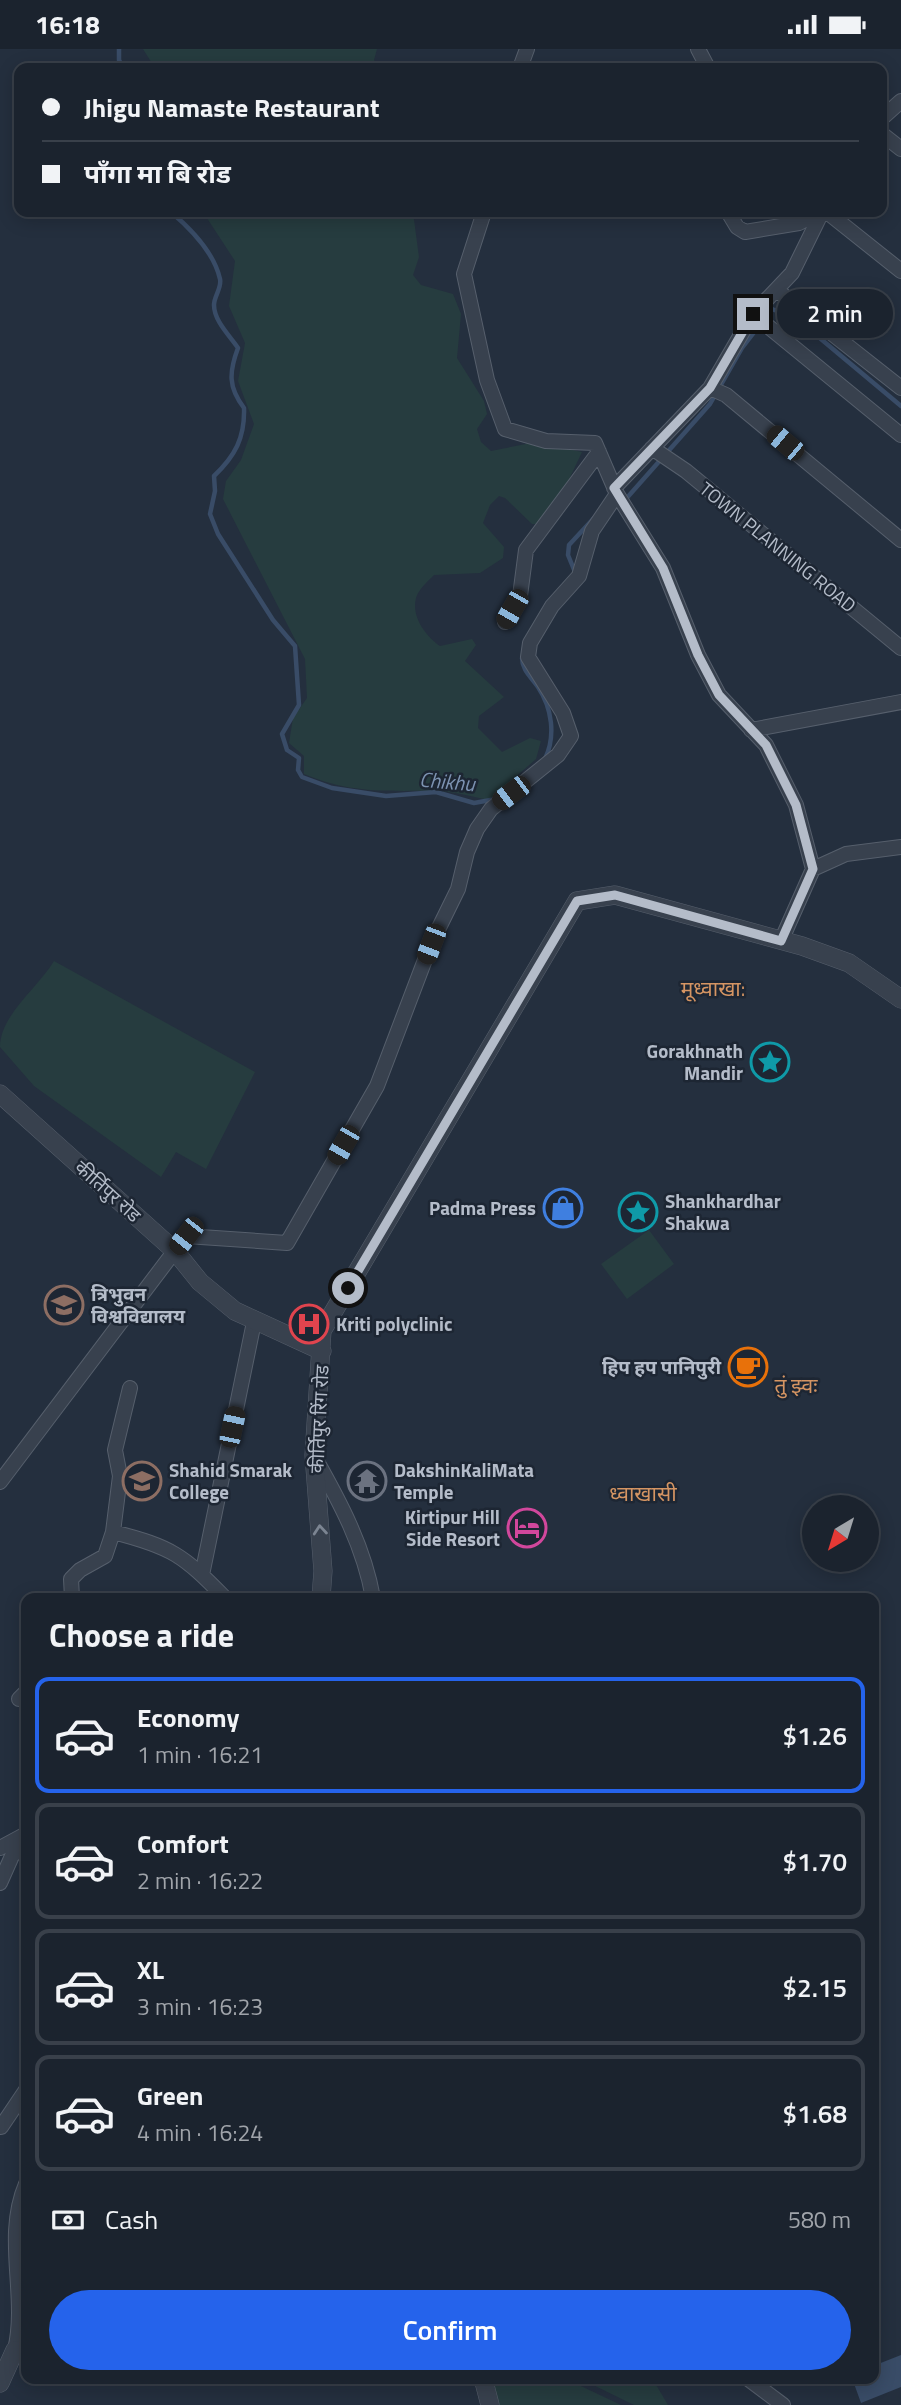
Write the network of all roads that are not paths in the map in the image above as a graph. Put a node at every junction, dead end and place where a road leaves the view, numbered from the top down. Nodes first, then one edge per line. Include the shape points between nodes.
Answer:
1 (901, 101) edge
2 (887, 114) edge
3 (887, 138) edge
4 (901, 149) edge
5 (482, 217) edge
6 (731, 217) edge
7 (812, 217) edge
8 (820, 217) edge
9 (830, 217) edge
10 (901, 271) edge
11 (778, 291) junction
12 (753, 314) junction
13 (710, 388) junction
14 (901, 388) edge
15 (901, 435) edge
16 (652, 448) junction
17 (599, 452) junction
18 (616, 491) junction
19 (901, 540) edge
20 (505, 622) dead end
21 (901, 647) edge
22 (901, 702) edge
23 (751, 730) junction
24 (901, 846) edge
25 (813, 869) junction
26 (781, 941) junction
27 (901, 999) edge
28 (0, 1094) edge
29 (175, 1251) junction
30 (254, 1322) junction
31 (322, 1351) junction
32 (130, 1388) dead end
33 (314, 1455) junction
34 (0, 1482) edge
35 (113, 1532) junction
36 (202, 1575) junction
37 (72, 1593) edge
38 (220, 1593) edge
39 (321, 1593) edge
40 (372, 1593) edge
41 (21, 1837) edge
42 (21, 1847) edge
43 (0, 1848) edge
44 (0, 1883) edge
45 (21, 2097) edge
46 (1, 2127) edge
47 (21, 2200) edge
48 (21, 2353) edge
49 (0, 2383) edge
50 (485, 2384) edge
51 (755, 2384) edge
52 (490, 2405) edge
53 (783, 2405) edge

1 - 2 street
3 - 4 street
5 - 17 street via 464,274 486,380 505,429 546,440 595,443
6 - 7 street via 745,232
8 - 11 street
9 - 10 street
11 - 12 street
11 - 14 street
12 - 13 street
12 - 15 street
13 - 16 street
13 - 19 street via 726,395
16 - 18 street
16 - 21 street, TOWN PLANNING ROAD
17 - 18 street
17 - 20 street via 526,550 520,596
18 - 23 street via 663,568 719,695
18 - 29 street via 592,531 579,576 552,606 530,643 528,657 563,713 571,736 558,755 491,809 477,829 458,889 431,944 377,1086 286,1243 186,1236
22 - 23 street
23 - 25 street via 766,745 796,805
24 - 25 street via 846,854
25 - 26 street
26 - 27 street, कीर्तिपुर रिंग रोड via 849,963
26 - 31 street, कीर्तिपुर रिंग रोड via 615,895 577,901 322,1331
28 - 29 street, कीर्तिपुर रोड
29 - 30 street, कीर्तिपुर रोड via 200,1282
29 - 34 street
30 - 31 street, कीर्तिपुर रोड
30 - 36 street
31 - 33 street, कीर्तिपुर रिंग रोड
32 - 35 street via 115,1450 120,1476
39 -> 33 street, कीर्तिपुर रिंग रोड
33 - 40 street via 349,1519
35 - 36 street via 159,1544
35 - 37 street via 106,1556 71,1579
36 - 38 street
41 - 43 street
42 - 44 street
45 - 46 street
47 - 48 street via 14,2261
48 - 49 street
50 - 52 street
51 - 53 street

